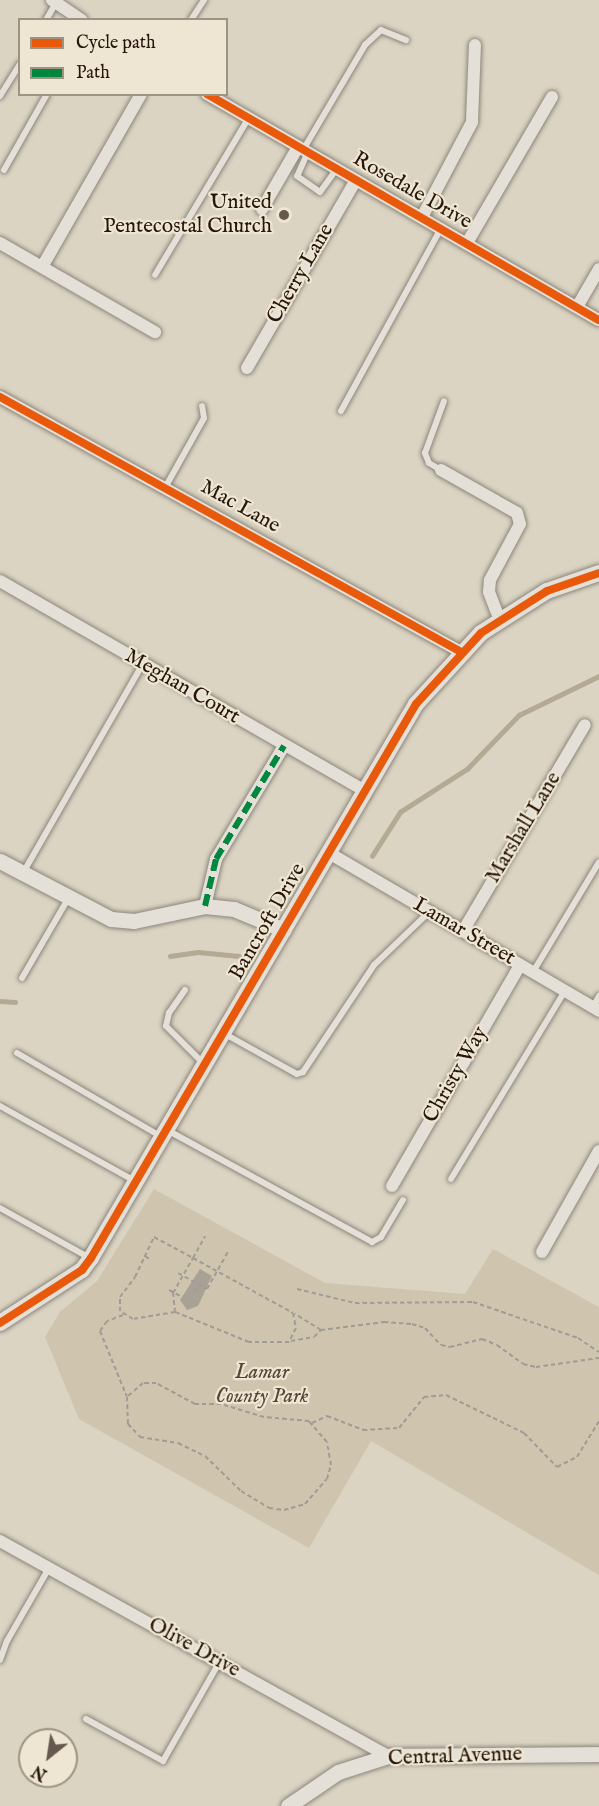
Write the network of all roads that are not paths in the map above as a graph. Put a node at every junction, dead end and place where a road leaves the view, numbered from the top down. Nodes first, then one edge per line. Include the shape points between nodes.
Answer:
1 (204, 0) edge
2 (54, 1) edge
3 (47, 18) edge
4 (79, 18) edge
5 (192, 18) edge
6 (406, 40) dead end
7 (475, 45) dead end
8 (18, 67) edge
9 (0, 96) edge
10 (46, 96) edge
11 (140, 96) edge
12 (210, 96) edge
13 (552, 97) dead end
14 (248, 118) junction
15 (303, 150) junction
16 (337, 169) junction
17 (4, 170) dead end
18 (356, 180) junction
19 (262, 209) dead end
20 (422, 217) junction
21 (441, 228) junction
22 (0, 243) edge
23 (467, 243) junction
24 (42, 267) junction
25 (599, 269) edge
26 (155, 275) dead end
27 (577, 307) junction
28 (599, 320) edge
29 (155, 332) dead end
30 (247, 368) dead end
31 (0, 397) edge
32 (444, 401) dead end
33 (202, 405) dead end
34 (341, 411) dead end
35 (441, 470) joint
36 (166, 486) junction
37 (599, 573) edge
38 (0, 581) edge
39 (500, 620) junction
40 (461, 651) junction
41 (142, 666) junction
42 (585, 725) dead end
43 (284, 746) junction
44 (364, 791) junction
45 (329, 853) junction
46 (0, 861) edge
47 (599, 862) edge
48 (22, 874) junction
49 (68, 899) junction
50 (205, 906) junction
51 (429, 911) junction
52 (284, 930) junction
53 (463, 931) junction
54 (520, 964) junction
55 (533, 972) junction
56 (22, 978) dead end
57 (185, 990) dead end
58 (565, 991) junction
59 (597, 1005) edge
60 (223, 1033) junction
61 (17, 1053) dead end
62 (204, 1065) junction
63 (0, 1106) edge
64 (163, 1133) junction
65 (599, 1151) edge
66 (451, 1179) dead end
67 (135, 1181) junction
68 (392, 1186) dead end
69 (403, 1200) dead end
70 (0, 1208) edge
71 (542, 1252) dead end
72 (91, 1258) junction
73 (3, 1318) edge
74 (0, 1541) edge
75 (49, 1568) junction
76 (0, 1660) edge
77 (219, 1662) junction
78 (86, 1719) dead end
79 (599, 1754) edge
80 (388, 1756) junction
81 (288, 1806) edge

1 - 5 lane
2 - 3 lane
2 - 4 street
6 - 15 lane via 381,30 365,45
7 - 20 street via 472,122
8 - 9 lane
10 - 17 lane
11 - 24 street
12 - 14 street, Rosedale Drive
13 - 23 street
14 - 15 street, Rosedale Drive
14 - 26 lane
15 - 16 street, Rosedale Drive
15 - 16 lane via 297,176 320,192
15 - 19 street
16 - 18 street, Rosedale Drive
18 - 20 street, Rosedale Drive
18 - 30 street, Cherry Lane
20 - 21 street, Rosedale Drive
21 - 23 street, Rosedale Drive
21 - 34 lane
22 - 24 street
23 - 27 street, Rosedale Drive
24 - 29 street
25 - 27 street
27 - 28 street, Rosedale Drive
31 - 36 street, Mac Lane
32 - 35 lane via 424,453 429,463
33 - 36 lane via 204,418
35 - 39 street via 517,513 520,524 490,580 489,592
36 - 40 street, Mac Lane
37 - 39 main road, Bancroft Drive via 547,591
38 - 41 street, Meghan Court
39 - 40 main road, Bancroft Drive
40 - 44 main road, Bancroft Drive via 416,704
41 - 43 street, Meghan Court
41 - 48 lane
42 - 53 street, Marshall Lane
43 - 44 street, Meghan Court
43 - 50 street via 216,859
44 - 45 main road, Bancroft Drive
45 - 51 street, Lamar Street
45 - 52 main road, Bancroft Drive
46 - 48 street
47 - 55 lane
48 - 49 street
49 - 50 street via 111,919 134,921
49 - 56 lane
50 - 52 street via 234,909
51 - 53 street, Lamar Street
51 - 60 lane via 374,965 303,1072 297,1074
52 - 60 main road, Bancroft Drive
53 - 54 street, Lamar Street
54 - 55 street, Lamar Street
54 - 68 street, Christy Way
55 - 58 street, Lamar Street
57 - 62 lane via 169,1013 166,1026
58 - 59 street, Lamar Street
58 - 66 lane
60 - 62 main road, Bancroft Drive
61 - 64 lane
62 - 64 main road, Bancroft Drive
63 - 67 lane
64 - 67 main road, Bancroft Drive
64 - 69 lane via 372,1242 381,1237
65 - 71 street
67 - 72 main road, Bancroft Drive
70 - 72 lane
72 - 73 main road, Bancroft Drive via 82,1270
74 - 75 street, Olive Drive
75 - 76 lane
75 - 77 street, Olive Drive
77 - 78 lane via 163,1761
77 - 80 street, Olive Drive
79 - 80 street, Central Avenue
80 - 81 street, Central Avenue via 338,1772

